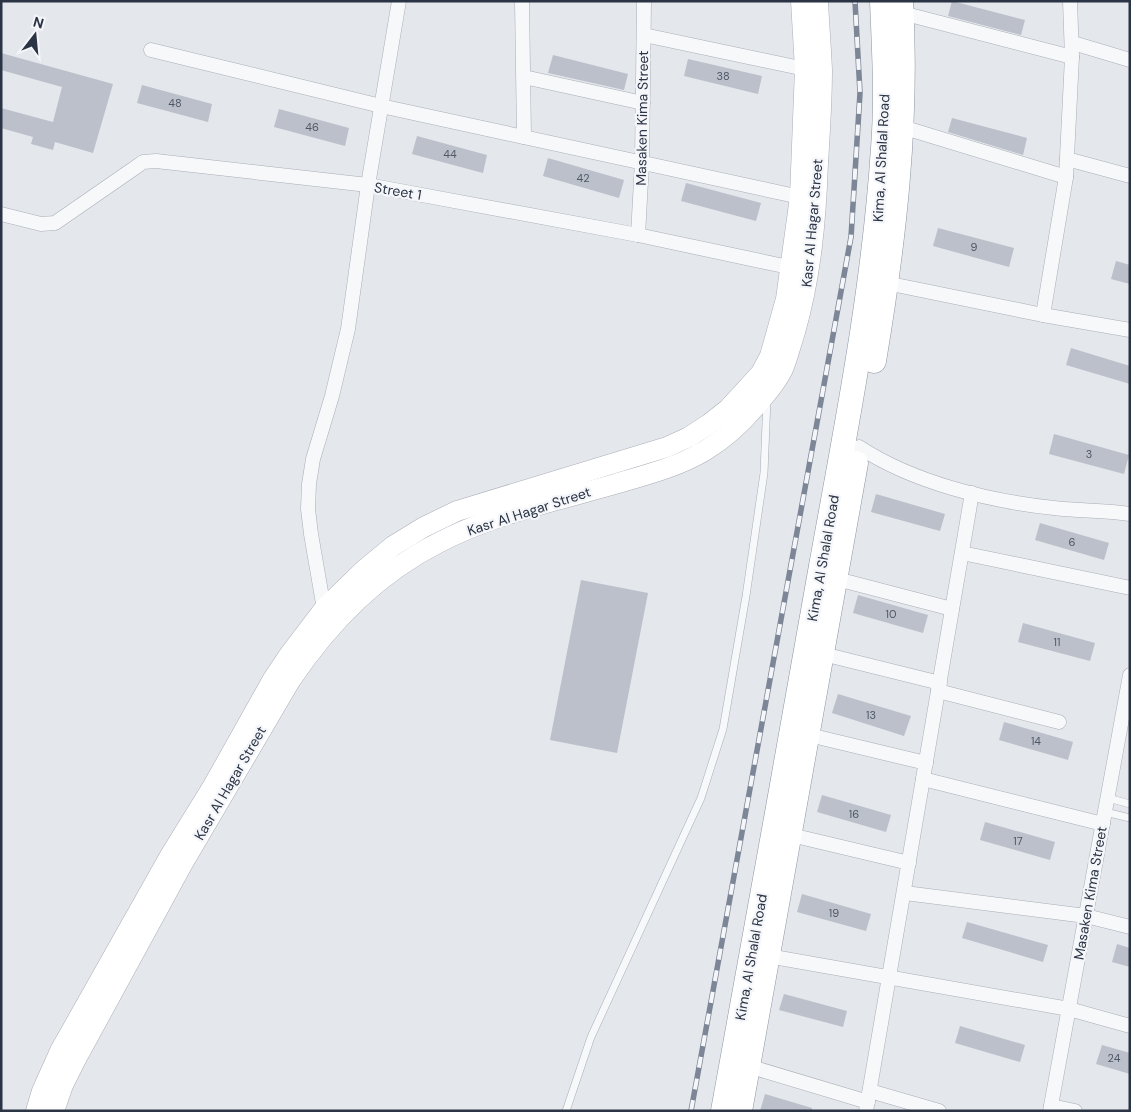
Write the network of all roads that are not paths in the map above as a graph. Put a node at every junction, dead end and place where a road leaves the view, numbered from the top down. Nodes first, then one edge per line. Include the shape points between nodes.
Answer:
1 (399, 1) edge
2 (522, 1) edge
3 (644, 1) edge
4 (801, 1) edge
5 (818, 1) edge
6 (1070, 1) edge
7 (895, 5) edge
8 (644, 34) junction
9 (151, 50) dead end
10 (1072, 50) junction
11 (1130, 60) edge
12 (805, 69) junction
13 (524, 77) junction
14 (643, 103) junction
15 (381, 106) junction
16 (902, 127) junction
17 (524, 137) junction
18 (1067, 159) junction
19 (642, 162) junction
20 (1130, 176) edge
21 (1066, 177) junction
22 (368, 186) junction
23 (800, 197) junction
24 (1, 214) edge
25 (638, 235) junction
26 (801, 269) junction
27 (879, 281) junction
28 (1043, 315) junction
29 (1130, 330) edge
30 (761, 373) junction
31 (767, 392) junction
32 (859, 447) junction
33 (972, 493) junction
34 (1130, 514) edge
35 (962, 553) junction
36 (837, 579) junction
37 (1130, 588) edge
38 (324, 609) junction
39 (952, 609) junction
40 (328, 630) junction
41 (823, 654) junction
42 (1130, 675) edge
43 (939, 687) junction
44 (1059, 722) dead end
45 (809, 734) junction
46 (926, 763) junction
47 (923, 779) junction
48 (219, 789) junction
49 (1130, 804) edge
50 (1105, 811) junction
51 (1130, 818) edge
52 (791, 835) junction
53 (909, 864) junction
54 (905, 893) junction
55 (1086, 916) junction
56 (1130, 927) edge
57 (764, 945) junction
58 (112, 974) junction
59 (889, 978) junction
60 (1069, 1009) junction
61 (1130, 1026) edge
62 (748, 1066) junction
63 (868, 1101) edge
64 (1050, 1108) edge
65 (36, 1111) edge
66 (54, 1111) edge
67 (566, 1111) edge
68 (723, 1111) edge
69 (740, 1111) edge
70 (939, 1111) edge
71 (1075, 1111) edge

1 - 15 street
2 - 13 street
3 - 8 street, Masaken Kima Street
4 - 12 main road, Kasr Al Hagar Street
5 - 26 main road, Kasr Al Hagar Street via 822,71 817,201
6 - 10 street
7 - 10 street
7 - 16 highway, Kima, Al Shalal Road
7 - 27 highway, Kima, Al Shalal Road via 885,64 884,145 877,224
8 - 12 street
8 - 14 street, Masaken Kima Street
9 - 15 street
10 - 11 street
10 - 18 street
12 - 23 main road, Kasr Al Hagar Street
13 - 14 street
13 - 17 street
14 - 19 street, Masaken Kima Street
15 - 17 street
15 - 22 street
16 - 21 street
16 - 27 highway, Kima, Al Shalal Road via 894,224
17 - 19 street
18 - 20 street
18 - 21 street
19 - 23 street
19 - 25 street, Masaken Kima Street
21 - 28 street
22 - 24 street, Street 1 via 150,161 143,162 54,224
22 - 25 street, Street 1
22 - 38 street via 348,329 309,484 308,509
23 - 26 main road, Kasr Al Hagar Street
25 - 26 street, Street 1
26 - 30 main road, Kasr Al Hagar Street via 786,299 770,356
26 - 31 main road, Kasr Al Hagar Street via 803,305 788,354 776,381
27 - 28 street
27 - 32 highway, Kima, Al Shalal Road
27 - 57 highway, Kima, Al Shalal Road via 841,454
28 - 29 street
30 - 31 main road
30 - 38 main road, Kasr Al Hagar Street via 728,409 689,437 667,447 457,511 424,527 392,546
31 - 40 main road, Kasr Al Hagar Street via 729,433 682,462 507,515 438,543 375,583
31 - 67 lane via 764,473 723,729 701,798 592,1037
32 - 33 street via 913,475
32 - 36 highway, Kima, Al Shalal Road
33 - 34 street via 1052,508
33 - 35 street
35 - 37 street
35 - 39 street
36 - 39 street
36 - 41 highway, Kima, Al Shalal Road
38 - 40 street
38 - 48 main road, Kasr Al Hagar Street via 273,679
39 - 43 street
40 - 48 main road, Kasr Al Hagar Street via 290,681
41 - 43 street
41 - 45 highway, Kima, Al Shalal Road
42 - 50 street, Masaken Kima Street
43 - 44 street
43 - 46 street
45 - 46 street
45 - 52 highway, Kima, Al Shalal Road
46 - 47 street
47 - 50 street
47 - 53 street
48 - 58 main road, Kasr Al Hagar Street
49 - 50 lane
50 - 51 lane
50 - 55 street, Masaken Kima Street
52 - 53 street
52 - 57 highway, Kima, Al Shalal Road
53 - 54 street
54 - 55 street
54 - 59 street
55 - 56 street
55 - 60 street, Masaken Kima Street
57 - 59 street
57 - 62 highway, Kima, Al Shalal Road
57 - 68 highway, Kima, Al Shalal Road
58 - 65 main road, Kasr Al Hagar Street via 50,1070
58 - 66 main road, Kasr Al Hagar Street
59 - 60 street
59 - 63 street
60 - 61 street
60 - 64 street, Masaken Kima Street
62 - 63 street
62 - 69 highway, Kima, Al Shalal Road
63 - 70 street
64 - 71 street

